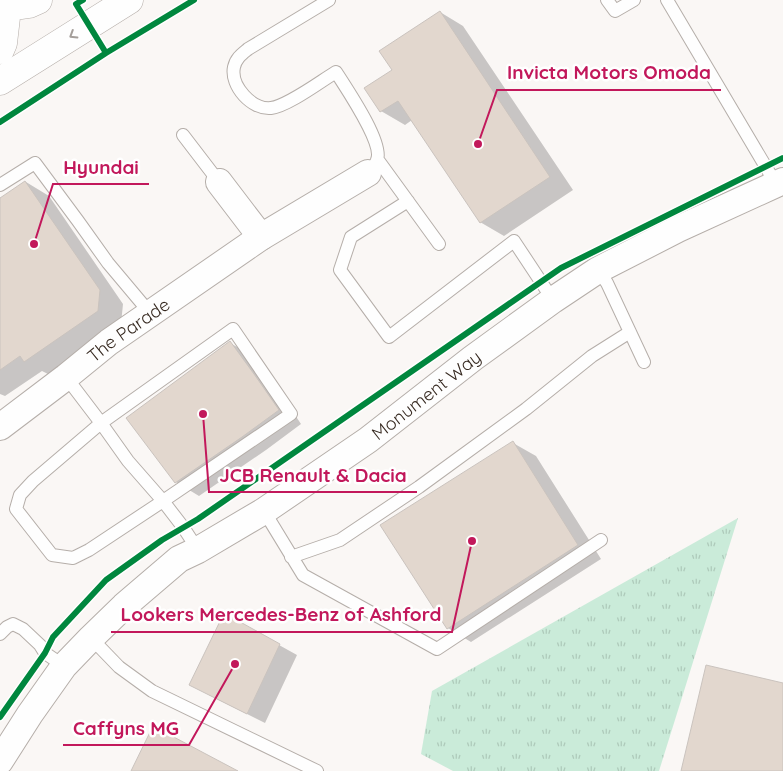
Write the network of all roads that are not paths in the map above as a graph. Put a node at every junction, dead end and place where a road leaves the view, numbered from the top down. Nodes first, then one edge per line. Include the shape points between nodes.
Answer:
1 (38, 0) edge
2 (129, 0) edge
3 (329, 0) edge
4 (607, 0) edge
5 (634, 0) edge
6 (667, 0) edge
7 (5, 3) edge
8 (0, 50) edge
9 (0, 81) edge
10 (183, 135) dead end
11 (373, 167) junction
12 (219, 182) joint
13 (779, 183) edge
14 (0, 185) edge
15 (408, 201) junction
16 (261, 237) junction
17 (439, 244) dead end
18 (598, 270) junction
19 (553, 300) junction
20 (150, 314) junction
21 (630, 332) junction
22 (644, 362) dead end
23 (66, 377) junction
24 (101, 423) junction
25 (0, 427) edge
26 (163, 501) junction
27 (264, 511) junction
28 (601, 540) dead end
29 (198, 550) junction
30 (292, 557) junction
31 (0, 634) edge
32 (90, 638) junction
33 (64, 666) junction
34 (0, 761) edge
35 (317, 771) edge

1 - 7 main road via 29,4
2 -> 9 main road
3 - 11 lane via 238,57 234,68 236,81 240,92 250,101 259,107 271,108 280,106 336,72 377,145
4 - 5 lane via 615,11
6 - 13 lane
7 - 8 main road
10 - 12 lane
11 - 15 lane
11 - 16 street, The Parade
12 - 16 street
13 - 18 street, Monument Way
14 - 20 lane via 35,163 108,263
15 - 17 lane
15 - 19 lane via 351,237 340,270 389,337 514,241
16 - 20 street, The Parade
18 - 19 street, Monument Way
18 - 21 lane
19 - 27 street, Monument Way via 368,440
20 - 23 street, The Parade
21 - 22 lane
21 - 30 lane via 592,356 526,409 340,540
23 - 24 lane
23 - 25 street, The Parade
24 - 26 lane via 128,461
24 - 26 lane via 20,495 16,509 52,555 73,558
24 - 26 lane via 232,329 291,414
26 - 29 lane
27 - 29 street, Monument Way
27 - 30 lane
28 - 30 lane via 437,649 303,575
29 - 32 street, Monument Way via 179,559
31 - 33 lane via 7,626 18,626 45,653
32 - 33 street, Monument Way
32 - 35 lane via 119,668 152,691
33 - 34 street, Monument Way

